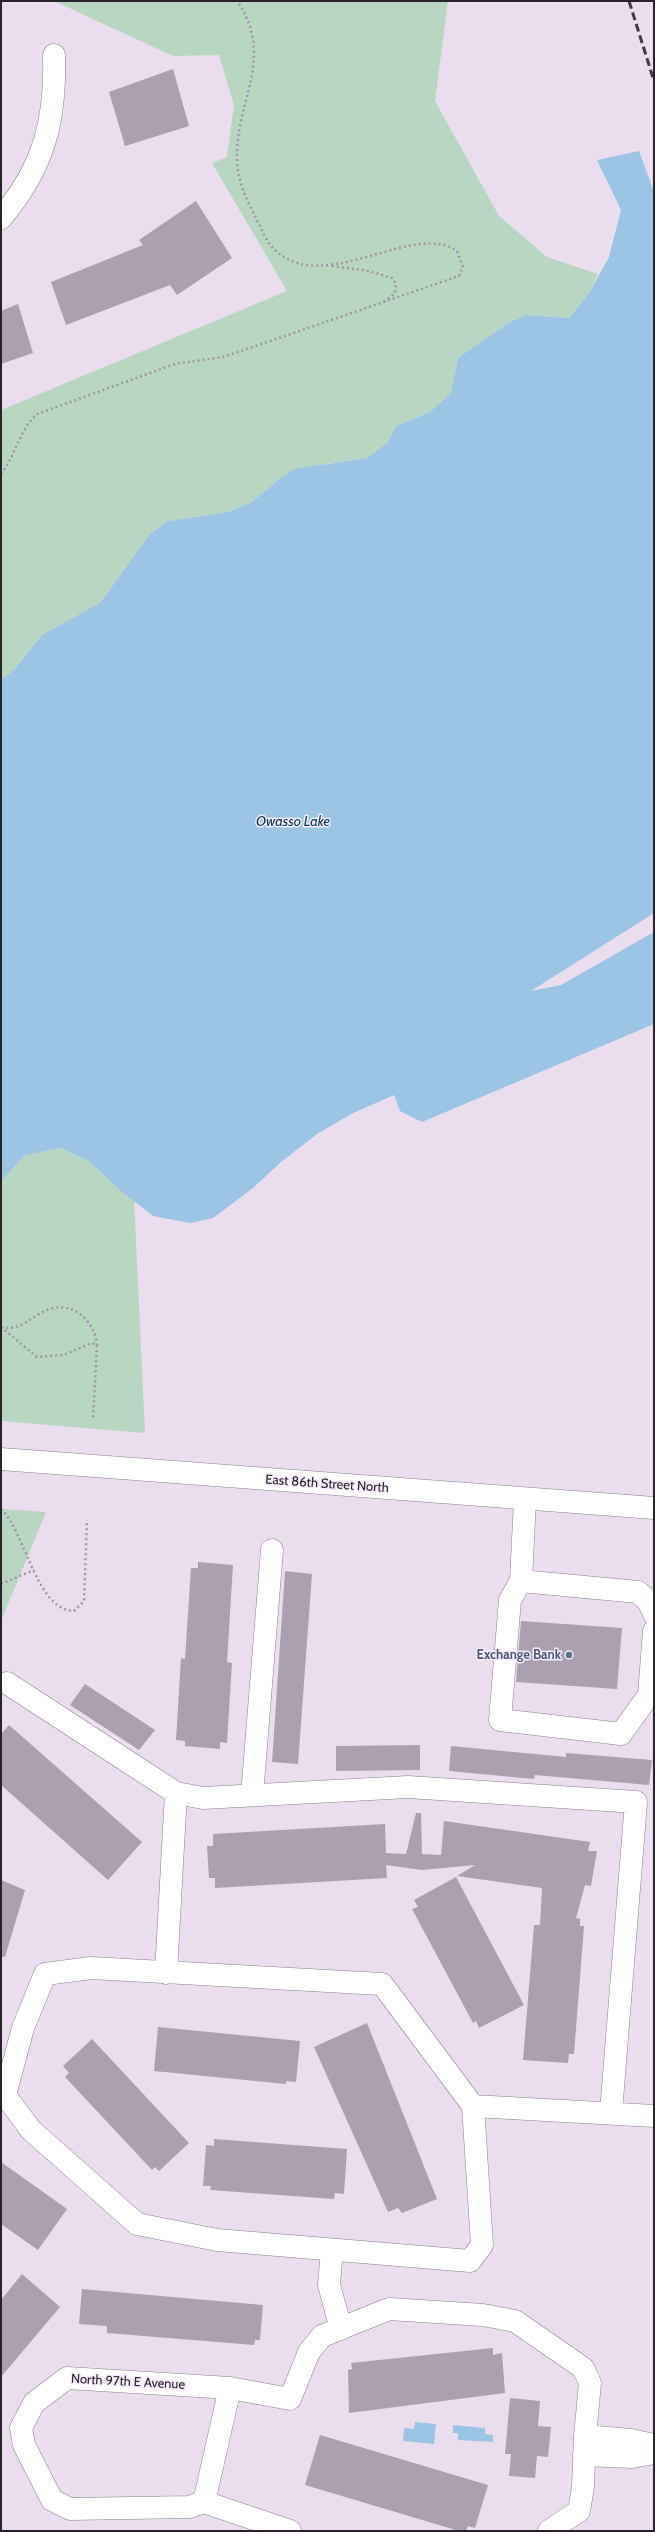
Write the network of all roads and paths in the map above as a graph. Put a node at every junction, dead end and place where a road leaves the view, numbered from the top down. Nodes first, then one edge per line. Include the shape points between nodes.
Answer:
1 (236, 1) edge
2 (54, 56) dead end
3 (1, 218) edge
4 (330, 266) junction
5 (381, 305) junction
6 (1, 474) edge
7 (1, 1327) edge
8 (97, 1345) junction
9 (93, 1420) dead end
10 (1, 1460) edge
11 (525, 1499) junction
12 (654, 1508) edge
13 (1, 1509) edge
14 (87, 1520) dead end
15 (272, 1550) dead end
16 (34, 1570) junction
17 (521, 1581) junction
18 (1, 1584) edge
19 (654, 1614) edge
20 (654, 1631) edge
21 (7, 1683) dead end
22 (651, 1695) edge
23 (176, 1793) junction
24 (252, 1795) junction
25 (166, 1973) junction
26 (473, 2106) junction
27 (611, 2112) junction
28 (654, 2116) edge
29 (332, 2250) junction
30 (341, 2328) junction
31 (230, 2388) junction
32 (654, 2445) edge
33 (584, 2446) junction
34 (654, 2453) edge
35 (204, 2502) junction
36 (290, 2531) edge
37 (549, 2531) edge

1 - 4 path via 247,21 254,61 237,159 243,189 273,249 280,255 302,263
2 - 3 street via 55,90 48,137 35,168
4 - 5 path via 369,271 392,278 396,284 395,293
4 - 5 path via 407,246 437,242 457,251 463,267 459,276
5 - 6 path via 325,321 223,357 175,364 37,414 26,424 8,465
7 - 8 path via 37,1357 63,1355 88,1344
7 - 8 path via 12,1329 21,1326 50,1309 73,1310 92,1325
8 - 9 path
10 - 11 street, East 86th Street North
11 - 12 street, East 86th Street North
11 - 17 street
13 - 16 path via 24,1546
14 - 16 path via 84,1601 74,1611 65,1611 55,1605
15 - 24 street
16 - 18 path
17 - 19 street via 638,1592 648,1601
17 - 22 street via 510,1600 500,1720 621,1734
20 - 22 street
21 - 23 street
23 - 24 street via 203,1798
23 - 25 street
24 - 27 street via 408,1787 636,1802
25 - 26 street via 382,1984
25 - 29 street via 91,1968 45,1974 23,2028 5,2095 31,2130 138,2224 217,2240
26 - 27 street
26 - 29 street via 482,2245 470,2261
27 - 28 street
29 - 30 street via 330,2285
30 - 31 street, North 97th E Avenue via 322,2336 309,2352 290,2399
30 - 33 street, North 97th E Avenue via 389,2309 483,2315 515,2321 583,2368 590,2382
31 - 35 street
31 - 35 street, North 97th E Avenue via 67,2378 34,2403 21,2428 24,2446 52,2500 70,2509 189,2507
32 - 33 street via 631,2440
33 - 34 street via 632,2457
33 - 37 street, North 97th E Avenue via 584,2487 579,2511
35 - 36 street

